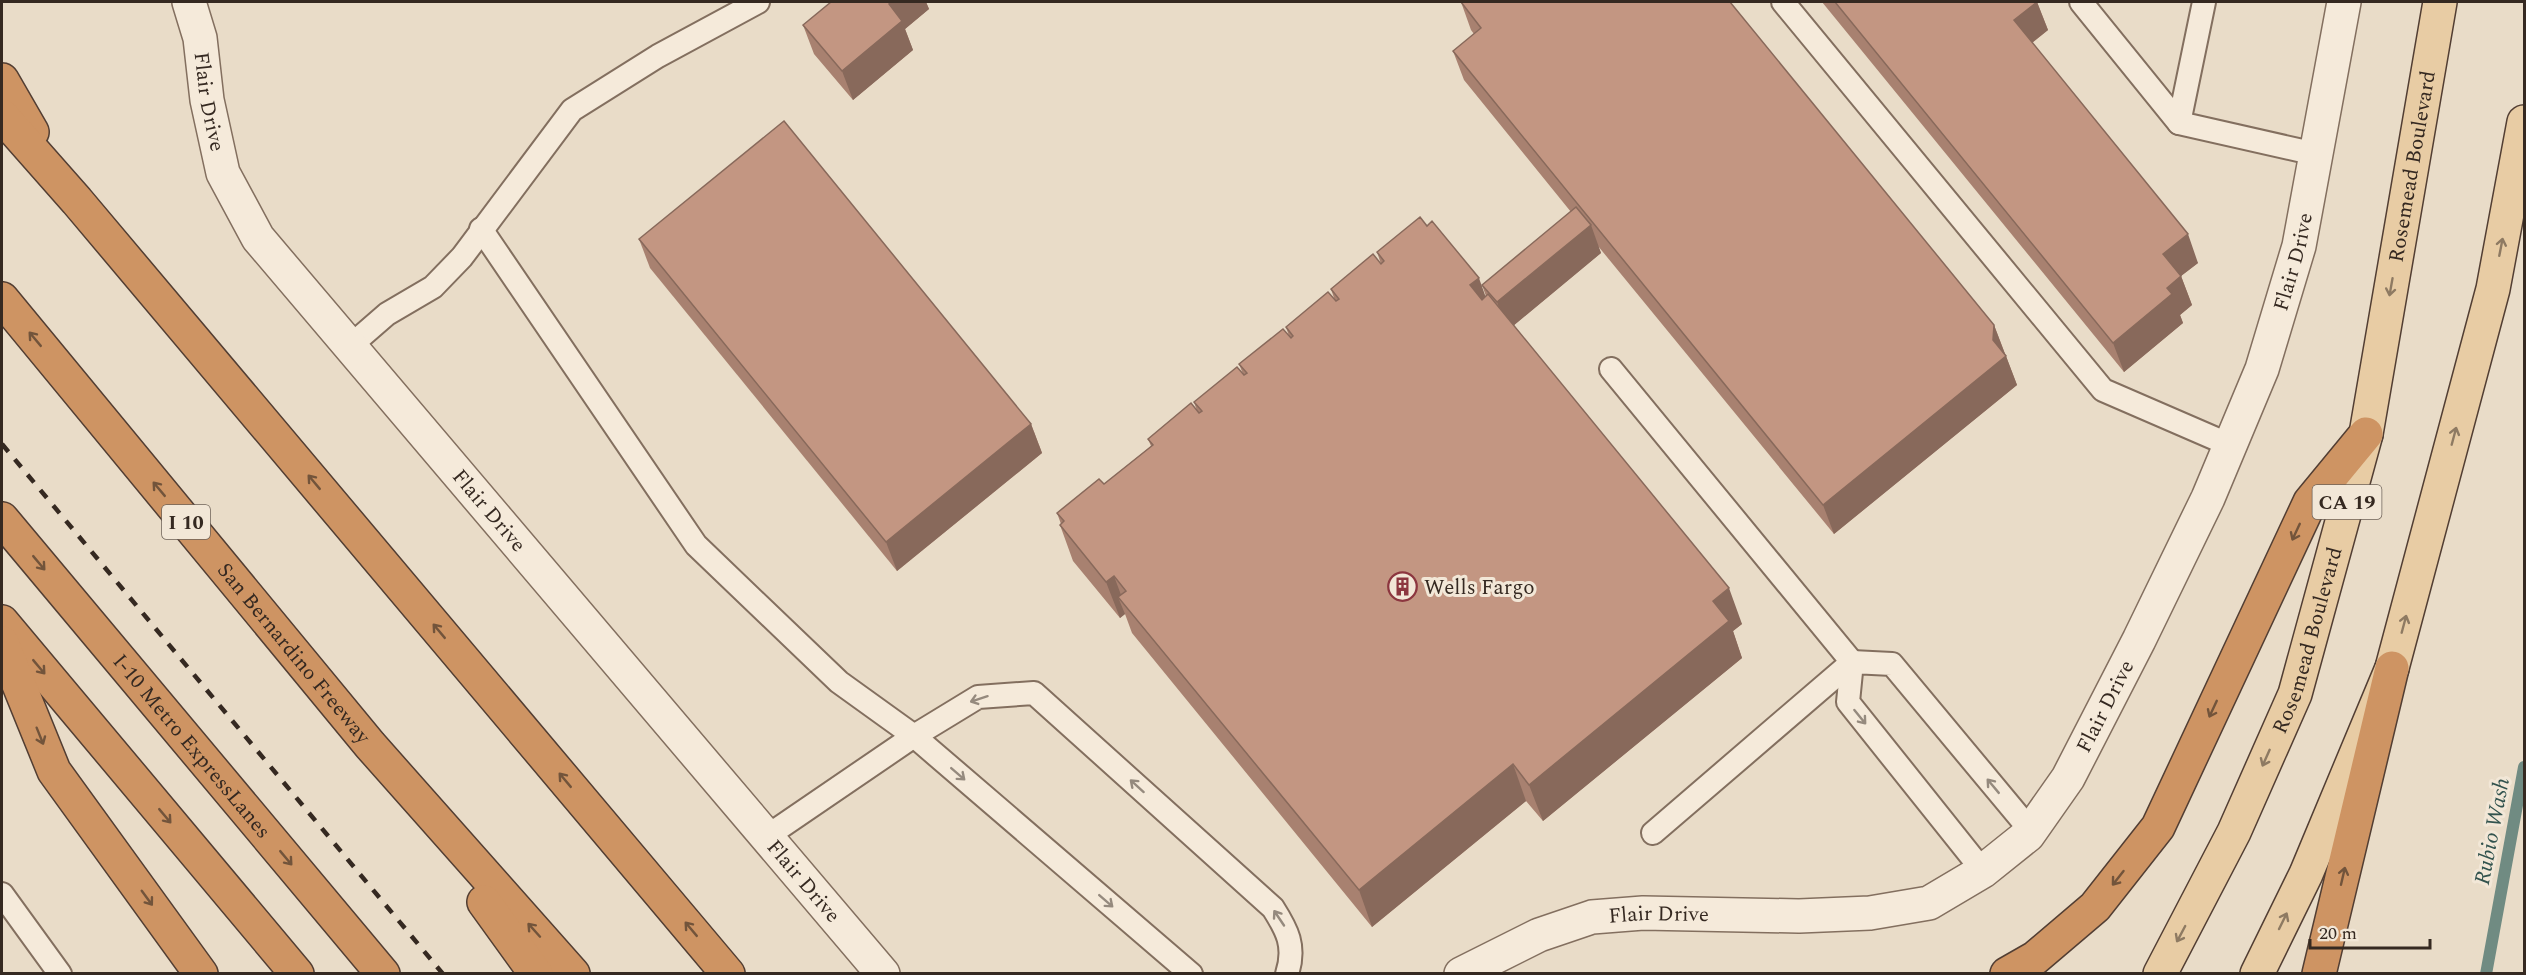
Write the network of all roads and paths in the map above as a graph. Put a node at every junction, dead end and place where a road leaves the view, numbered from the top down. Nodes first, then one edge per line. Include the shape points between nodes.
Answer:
1 (189, 2) edge
2 (758, 2) edge
3 (1783, 2) edge
4 (2081, 2) edge
5 (2204, 2) edge
6 (2344, 2) edge
7 (2440, 2) edge
8 (2, 80) edge
9 (2, 116) edge
10 (2524, 122) edge
11 (2179, 123) junction
12 (2316, 154) junction
13 (77, 201) junction
14 (481, 230) junction
15 (2, 299) edge
16 (349, 347) junction
17 (1611, 369) dead end
18 (2366, 434) junction
19 (2230, 445) junction
20 (2, 519) edge
21 (2, 622) edge
22 (2, 643) edge
23 (1852, 662) junction
24 (2392, 668) junction
25 (914, 735) junction
26 (370, 745) junction
27 (2031, 831) junction
28 (1653, 833) dead end
29 (766, 837) junction
30 (1983, 871) junction
31 (2, 894) edge
32 (60, 974) edge
33 (201, 974) edge
34 (297, 974) edge
35 (383, 974) edge
36 (536, 974) edge
37 (573, 974) edge
38 (728, 974) edge
39 (883, 974) edge
40 (1191, 974) edge
41 (1287, 974) edge
42 (1461, 974) edge
43 (2007, 974) edge
44 (2160, 974) edge
45 (2257, 974) edge
46 (2319, 974) edge

1 - 16 street, Flair Drive via 200,38 207,100 224,173 258,238
2 - 14 lane via 658,56 572,110
3 - 19 lane via 2103,390
4 - 11 lane
5 - 11 lane
6 - 12 street, Flair Drive
7 -> 18 main road, Rosemead Boulevard / CA 19
8 - 13 highway
9 - 13 highway
24 -> 10 main road via 2493,289
11 - 12 lane
12 - 19 street, Flair Drive via 2299,246 2262,369
38 -> 13 highway
14 - 16 lane via 433,287 387,314
14 - 25 lane via 696,545 839,682
26 -> 15 highway, San Bernardino Freeway / I 10
16 - 29 street, Flair Drive
17 - 23 lane
18 -> 43 highway via 2310,502 2158,827 2094,907 2035,958
18 -> 44 main road, Rosemead Boulevard / CA 19 via 2295,694 2234,832
19 - 27 street, Flair Drive via 2198,519 2090,736 2068,778
20 -> 35 highway, I-10 Metro ExpressLanes
21 -> 34 highway
22 -> 33 highway via 54,771
27 -> 23 lane via 1892,664
23 - 28 lane
23 -> 30 lane via 1848,702
45 -> 24 main road via 2306,874
46 -> 24 highway
25 - 29 lane
25 -> 40 lane
41 -> 25 lane via 1291,960 1288,932 1273,908 1034,693 978,697
26 - 36 highway
37 -> 26 highway, San Bernardino Freeway / I 10
27 - 30 street, Flair Drive
29 - 39 street, Flair Drive
30 - 42 street, Flair Drive via 1929,903 1870,913 1643,913 1592,917 1539,935
31 - 32 lane

